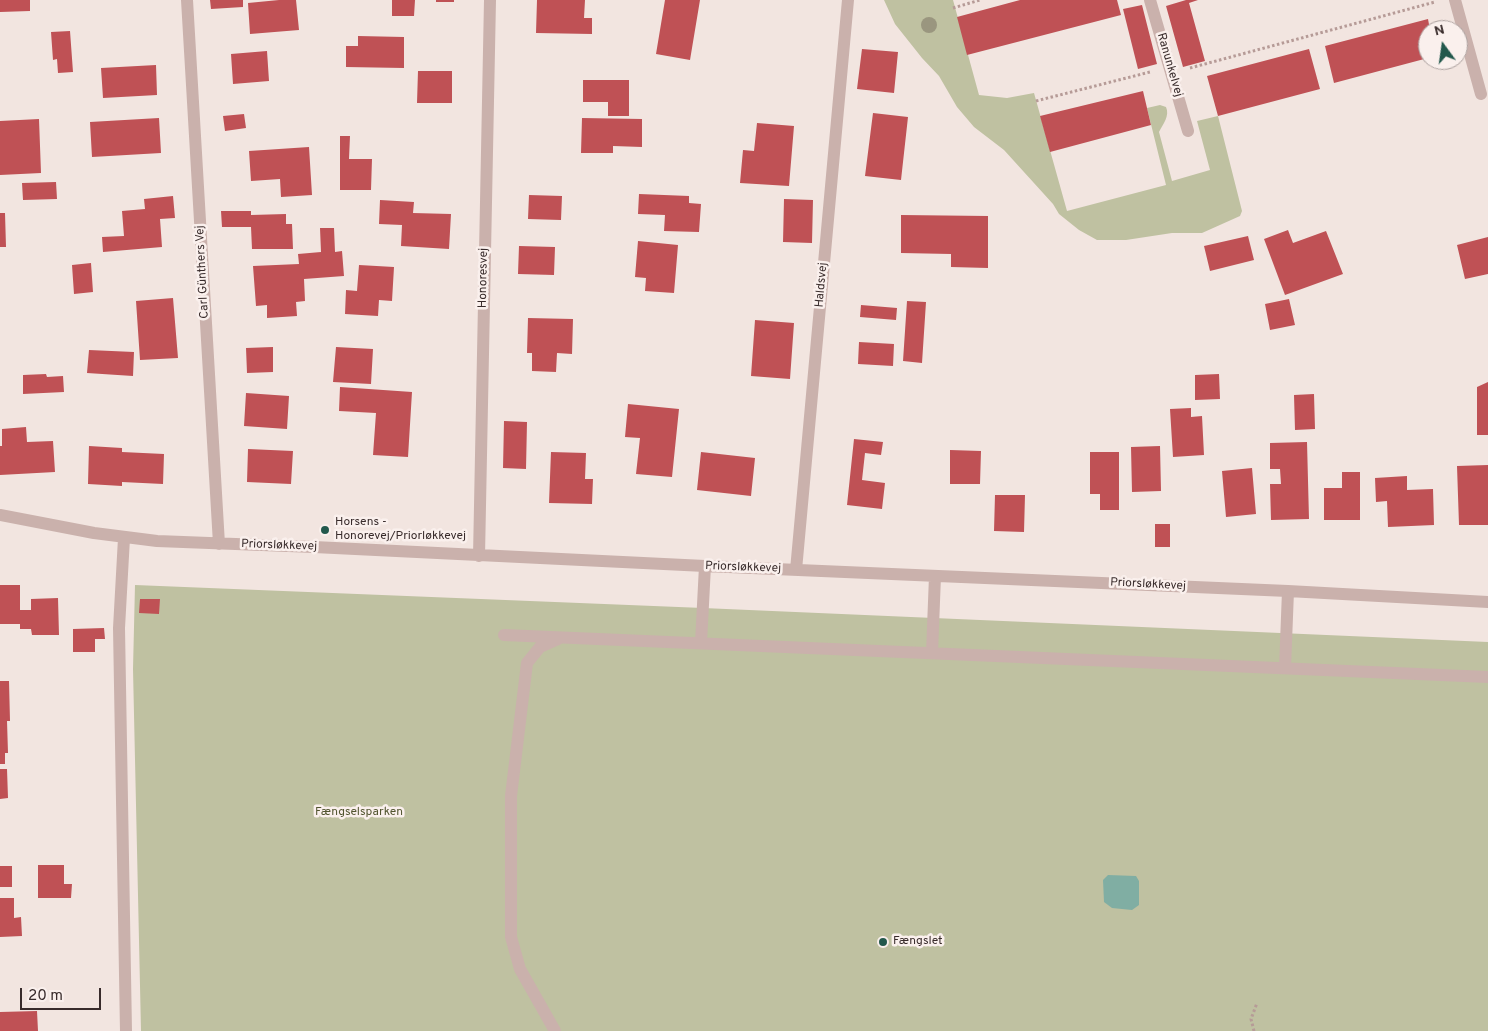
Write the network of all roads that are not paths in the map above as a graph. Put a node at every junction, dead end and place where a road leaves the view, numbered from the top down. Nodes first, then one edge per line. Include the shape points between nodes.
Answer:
1 (187, 0) edge
2 (490, 0) edge
3 (848, 0) edge
4 (1150, 0) edge
5 (1455, 0) edge
6 (1482, 94) dead end
7 (1188, 131) dead end
8 (0, 515) edge
9 (124, 538) junction
10 (219, 544) junction
11 (479, 556) junction
12 (705, 566) junction
13 (796, 570) junction
14 (935, 576) junction
15 (1288, 591) junction
16 (1488, 602) edge
17 (504, 635) dead end
18 (561, 638) junction
19 (702, 643) junction
20 (932, 654) junction
21 (1285, 668) junction
22 (1488, 677) edge
23 (126, 1031) edge
24 (555, 1031) edge

1 - 10 street, Carl Günthers Vej
2 - 11 street, Honoresvej
3 - 13 street, Haldsvej
4 - 7 street, Ranunkelvej
5 - 6 street
8 - 9 street, Priorsløkkevej
9 - 10 street, Priorsløkkevej
9 - 23 street via 119,628
10 - 11 street, Priorsløkkevej
11 - 12 street, Priorsløkkevej
12 - 13 street, Priorsløkkevej
12 - 19 street
13 - 14 street, Priorsløkkevej
14 - 15 street, Priorsløkkevej
14 - 20 street
15 - 16 street, Priorsløkkevej
15 - 21 street
17 - 18 street
18 - 19 street
18 - 24 street via 540,647 527,663 511,796 511,937 520,969
19 - 20 street
20 - 21 street
21 - 22 street

